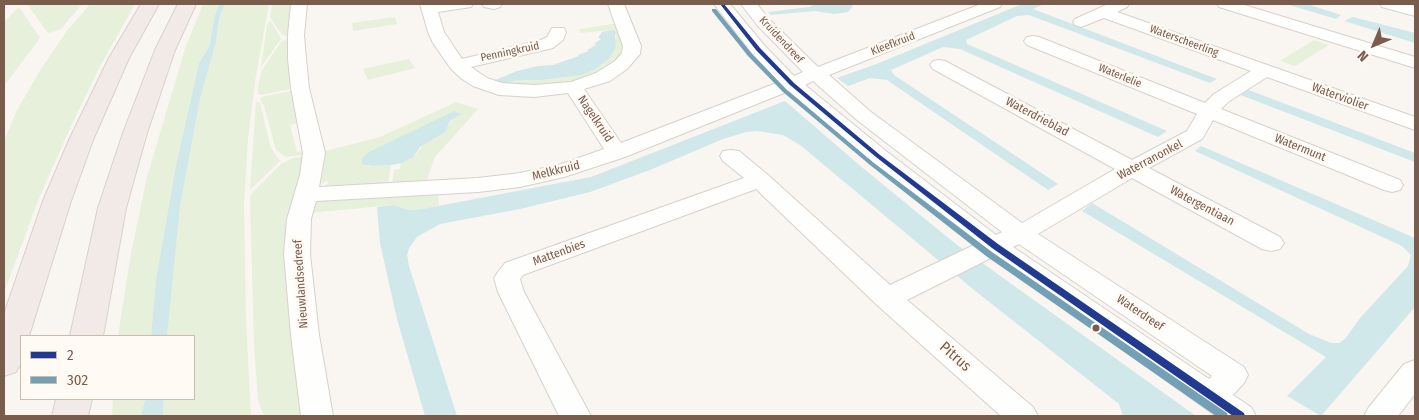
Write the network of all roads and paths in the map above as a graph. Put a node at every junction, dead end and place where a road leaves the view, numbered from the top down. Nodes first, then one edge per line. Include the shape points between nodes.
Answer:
1 (150, 4) edge
2 (187, 4) edge
3 (299, 4) edge
4 (464, 4) edge
5 (490, 4) edge
6 (494, 4) edge
7 (616, 4) edge
8 (722, 4) edge
9 (749, 4) edge
10 (994, 4) edge
11 (1121, 4) edge
12 (1224, 4) edge
13 (1388, 4) edge
14 (1399, 4) edge
15 (428, 6) edge
16 (1415, 10) edge
17 (1103, 12) junction
18 (1080, 22) dead end
19 (558, 32) dead end
20 (1033, 41) dead end
21 (1415, 63) edge
22 (457, 65) junction
23 (940, 65) dead end
24 (1265, 70) junction
25 (815, 74) junction
26 (792, 84) junction
27 (573, 87) junction
28 (1208, 111) junction
29 (864, 116) junction
30 (839, 124) junction
31 (1415, 124) edge
32 (617, 152) junction
33 (731, 156) dead end
34 (1134, 169) junction
35 (760, 180) junction
36 (1392, 185) dead end
37 (306, 194) junction
38 (1021, 234) junction
39 (1271, 242) dead end
40 (986, 251) junction
41 (888, 298) junction
42 (86, 335) edge
43 (4, 363) edge
44 (1415, 372) edge
45 (1211, 397) junction
46 (74, 400) edge
47 (70, 416) edge
48 (317, 416) edge
49 (576, 416) edge
50 (1022, 416) edge
51 (1240, 416) edge
52 (1380, 416) edge

1 - 43 highway via 119,58 81,140 54,210
2 - 42 highway via 165,50 132,142 112,208
3 - 37 street, Nieuwlandsedreef via 296,35 298,69 314,153
4 - 15 street
5 - 6 street
7 - 27 street via 632,46 631,54 603,77
8 - 26 street, Kruidendreef via 758,49
9 - 25 street, Kruidendreef
10 - 25 street, Kleefkruid
11 - 17 street
12 - 21 street
13 - 16 street
14 - 16 street
15 - 22 street via 442,44
17 - 18 street
17 - 24 street, Waterscheerling
19 - 22 street, Penningkruid via 547,44
20 - 28 street, Waterlelie
22 - 27 street via 473,79 499,88 546,91
23 - 34 street, Waterdrieblad
24 - 28 street, Waterranonkel via 1221,98
24 - 31 street, Waterviolier
25 - 26 street, Kleefkruid
25 - 29 street, Waterdreef
26 - 30 street
26 - 32 street, Melkkruid
27 - 32 street, Nagelkruid
28 - 34 street, Waterranonkel via 1195,136
28 - 36 street, Watermunt
29 - 30 street
29 - 38 street, Waterdreef
30 - 40 street
32 - 37 street, Melkkruid via 564,170 497,183
33 - 35 street
34 - 38 street, Waterranonkel via 1094,189 1068,208
34 - 39 street, Watergentiaan
35 - 41 street
35 - 49 street, Mattenbies via 514,269 506,278 510,292
37 - 48 street, Nieuwlandsedreef via 299,218 297,254
38 - 40 street
38 - 45 street, Waterdreef via 1233,375
40 - 41 street
40 - 45 street
41 - 50 street, Pitrus
44 - 52 street
45 - 51 street
46 - 47 highway

